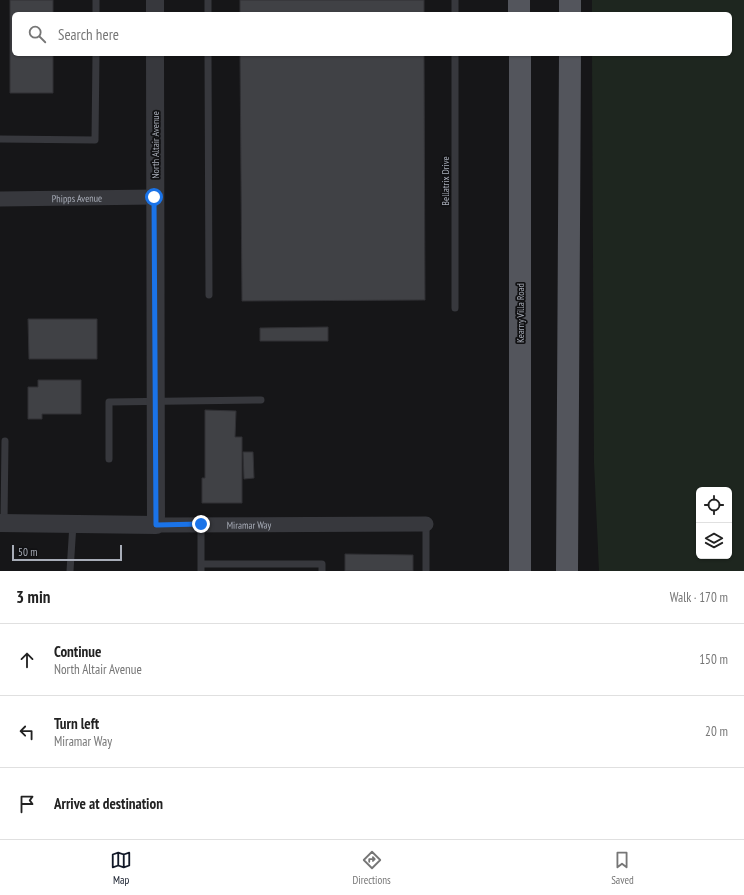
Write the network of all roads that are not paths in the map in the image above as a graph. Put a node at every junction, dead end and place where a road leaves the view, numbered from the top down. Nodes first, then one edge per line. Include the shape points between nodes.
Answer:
1 (96, 0) edge
2 (155, 0) edge
3 (208, 0) edge
4 (455, 0) edge
5 (519, 0) edge
6 (570, 0) edge
7 (96, 12) edge
8 (155, 12) edge
9 (208, 12) edge
10 (455, 12) edge
11 (520, 12) edge
12 (570, 12) edge
13 (96, 56) edge
14 (155, 56) edge
15 (208, 56) edge
16 (455, 56) edge
17 (520, 56) edge
18 (570, 56) edge
19 (0, 139) edge
20 (154, 197) junction
21 (0, 199) edge
22 (209, 294) dead end
23 (455, 308) dead end
24 (261, 400) dead end
25 (155, 401) junction
26 (6, 441) dead end
27 (109, 459) dead end
28 (2, 523) edge
29 (73, 524) junction
30 (201, 524) junction
31 (426, 524) joint
32 (156, 525) junction
33 (519, 543) junction
34 (201, 567) edge
35 (70, 571) edge
36 (322, 571) edge
37 (426, 571) edge
38 (513, 571) edge
39 (520, 571) edge
40 (567, 571) edge

1 - 7 lane
2 - 8 street
3 - 9 lane
4 - 10 lane
5 - 11 main road
6 - 12 main road
13 - 19 lane via 95,140
14 - 20 street, North Altair Avenue
15 - 22 lane
16 - 23 lane, Bellatrix Drive
17 - 33 main road, Kearny Villa Road
18 - 40 main road
20 - 21 street, Phipps Avenue
20 - 25 street, North Altair Avenue
24 - 25 lane
25 - 27 lane via 109,402
25 - 32 street, North Altair Avenue
26 - 28 lane
28 - 29 street, Miramar Way
29 - 32 street, Miramar Way
29 - 35 lane
30 - 31 street, Miramar Way
30 - 32 street, Miramar Way
30 - 34 lane
31 - 37 lane
33 - 38 main road
33 - 39 main road, Kearny Villa Road
34 - 36 lane via 322,564

